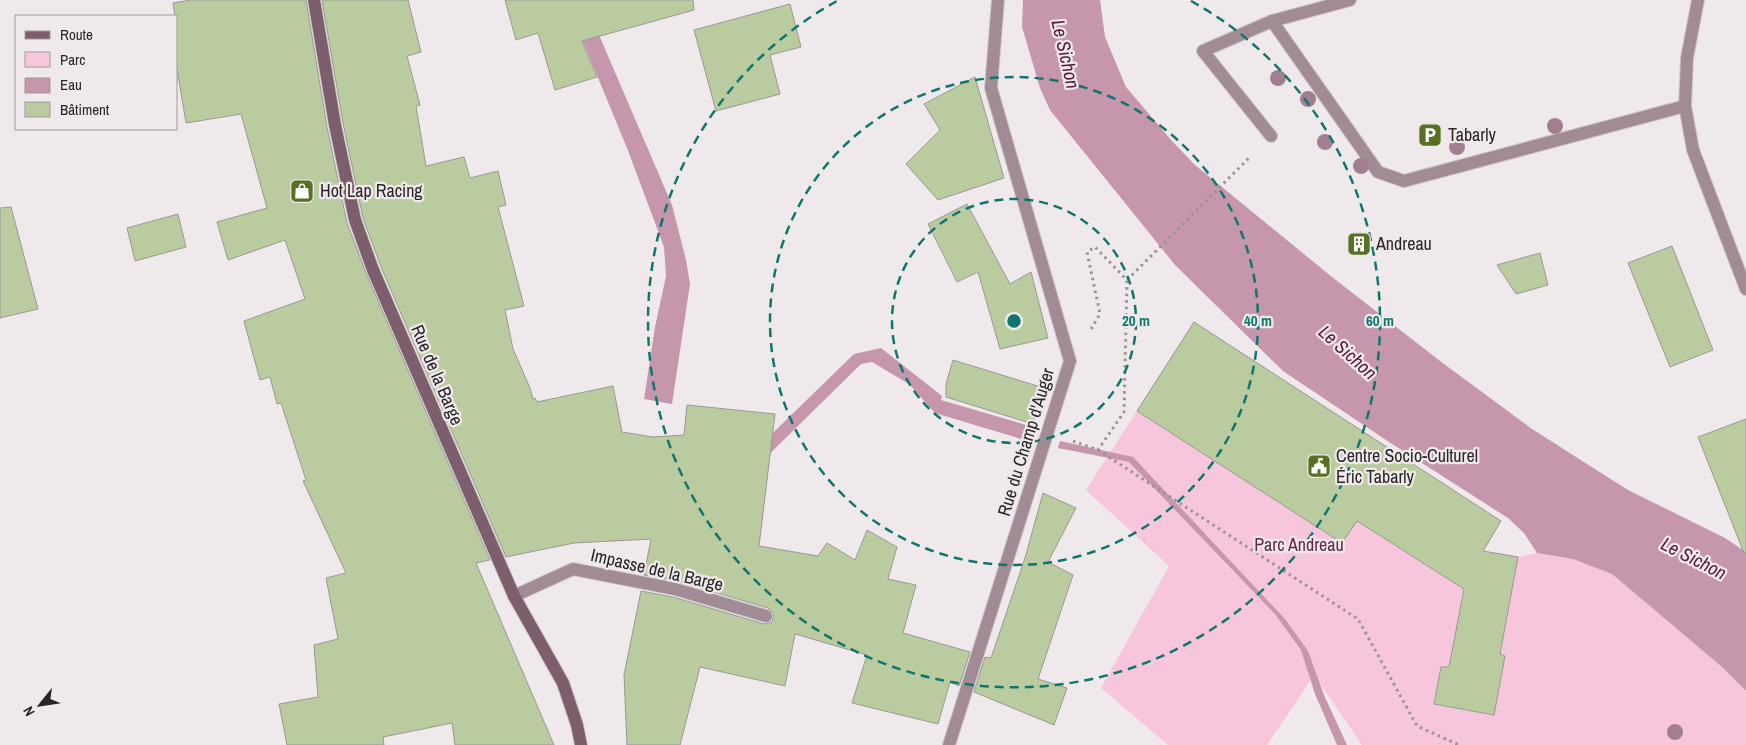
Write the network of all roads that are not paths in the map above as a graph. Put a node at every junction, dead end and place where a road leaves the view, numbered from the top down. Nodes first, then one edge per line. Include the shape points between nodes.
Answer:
1 (314, 0) edge
2 (998, 0) edge
3 (1350, 0) edge
4 (1698, 0) edge
5 (1272, 21) junction
6 (1685, 106) junction
7 (1271, 136) road end
8 (1746, 289) edge
9 (514, 596) junction
10 (766, 616) dead end
11 (581, 745) edge
12 (949, 745) edge

1 - 9 main road, Rue de la Barge via 355,220 373,270
2 - 12 street, Rue du Champ d'Auger via 991,88 1070,361
3 - 5 street
4 - 6 street via 1687,58
5 - 6 street via 1378,172 1404,181
5 - 7 street via 1203,51
6 - 8 street via 1693,150
9 - 10 street, Impasse de la Barge via 573,569 676,590
9 - 11 main road, Rue de la Barge via 563,683

